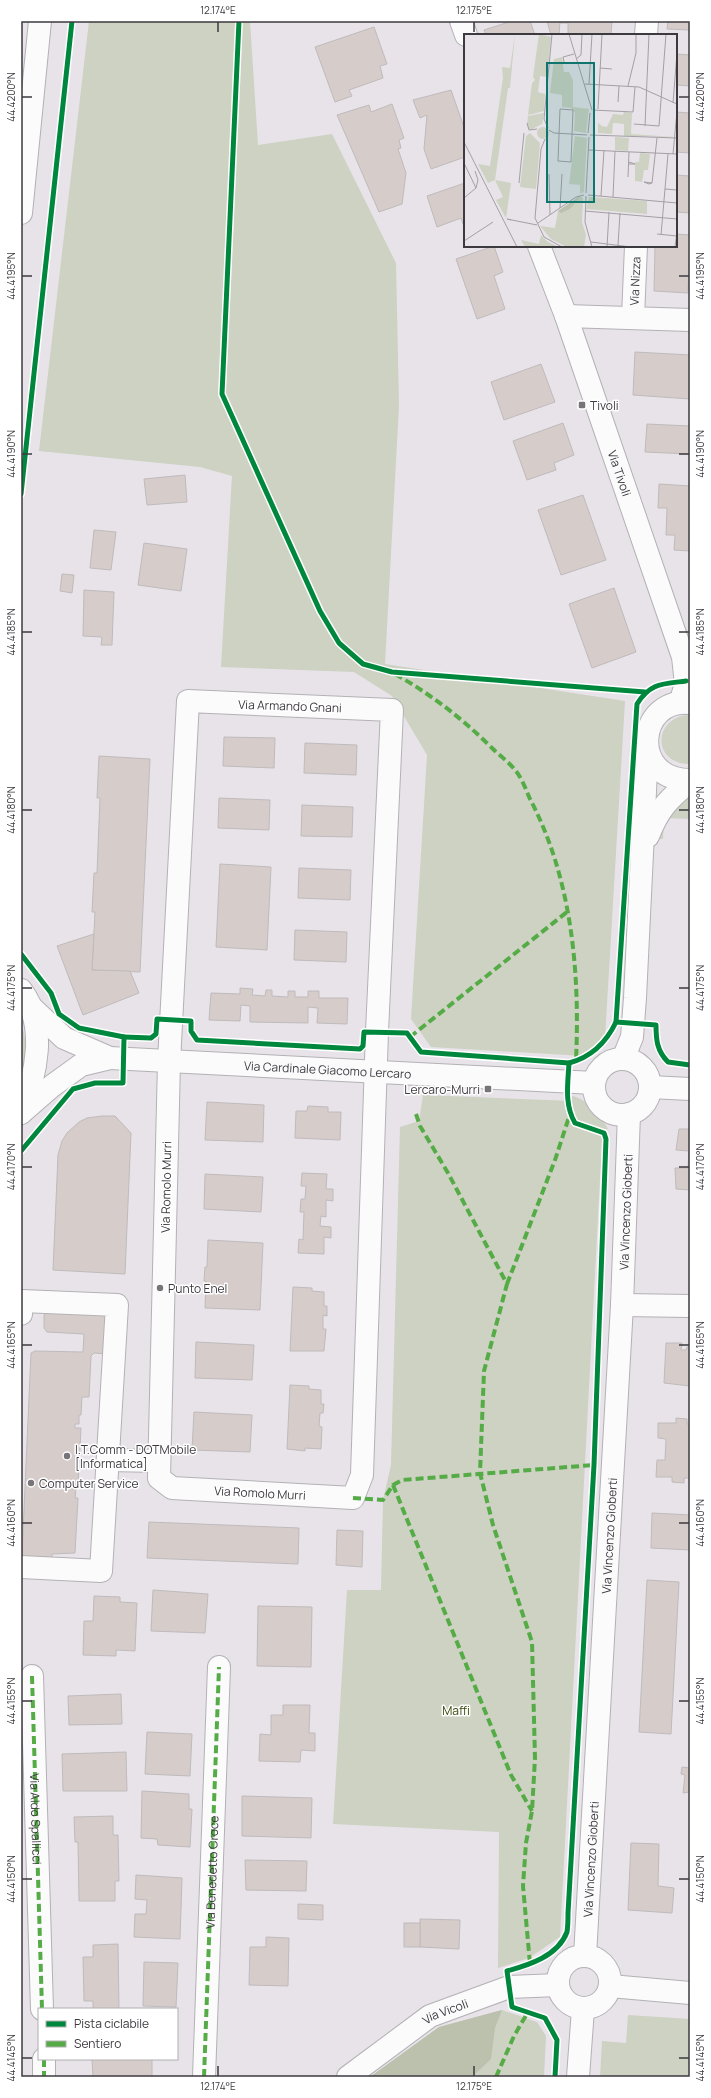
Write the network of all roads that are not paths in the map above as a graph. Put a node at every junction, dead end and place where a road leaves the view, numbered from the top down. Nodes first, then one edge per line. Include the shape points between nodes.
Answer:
1 (40, 21) edge
2 (461, 21) edge
3 (647, 21) edge
4 (466, 34) edge
5 (646, 34) edge
6 (21, 213) edge
7 (539, 247) edge
8 (636, 247) edge
9 (566, 316) junction
10 (633, 317) junction
11 (690, 320) edge
12 (685, 703) edge
13 (648, 750) junction
14 (690, 780) edge
15 (643, 848) junction
16 (21, 990) edge
17 (32, 1008) junction
18 (110, 1058) junction
19 (623, 1059) junction
20 (169, 1062) junction
21 (377, 1072) junction
22 (594, 1083) junction
23 (650, 1087) junction
24 (690, 1089) edge
25 (21, 1113) edge
26 (629, 1114) junction
27 (622, 1305) junction
28 (690, 1306) edge
29 (21, 1314) edge
30 (108, 1460) junction
31 (159, 1461) junction
32 (21, 1567) edge
33 (219, 1667) dead end
34 (32, 1676) dead end
35 (585, 1956) junction
36 (558, 1985) junction
37 (610, 1986) junction
38 (690, 1993) edge
39 (42, 2008) edge
40 (583, 2009) junction
41 (44, 2060) edge
42 (44, 2077) edge
43 (204, 2077) edge
44 (348, 2077) edge
45 (578, 2077) edge

1 - 6 street
2 - 4 street
3 - 5 street
7 - 9 street, Via Tivoli
8 - 10 street, Via Nizza
9 - 10 street
9 - 12 street, Via Tivoli via 683,657
10 - 11 street
12 - 13 street via 661,712 653,719 648,729
13 - 14 street via 659,770 680,780
13 - 15 street
14 - 15 street via 665,803 656,816
15 - 19 street via 632,1037
16 - 17 street
17 - 18 street, Via Cardinale Giacomo Lercaro via 64,1038
17 - 25 street via 37,1039 35,1069
18 - 20 street, Via Cardinale Giacomo Lercaro
18 - 25 street, Via Cardinale Giacomo Lercaro via 81,1065
19 - 22 street via 607,1063
19 - 23 street via 632,1061 642,1068 649,1079
20 - 21 street, Via Cardinale Giacomo Lercaro
20 - 21 street, Via Armando Gnani via 188,701 392,710
20 - 31 street, Via Romolo Murri
21 - 22 street, Via Cardinale Giacomo Lercaro
21 - 31 street, Via Romolo Murri via 362,1475 353,1498 172,1488 159,1478
22 - 26 street via 594,1092 603,1108 611,1113
23 - 24 street
23 - 26 street via 644,1104
26 - 27 street, Via Vincenzo Gioberti
27 - 28 street
27 - 35 street, Via Vincenzo Gioberti
29 - 30 street via 22,1301 117,1305
30 - 31 street
30 - 32 street via 101,1571
33 - 43 street, Via Benedetto Croce
34 - 39 street, Via Aldo Spallicci
35 - 36 street via 566,1962 561,1969
35 - 37 street via 605,1966
36 - 40 street via 566,2002
36 - 44 street, Via Vicoli via 509,1987 430,2016
37 - 38 street
37 - 40 street via 599,2004
40 - 45 street
41 - 42 street

